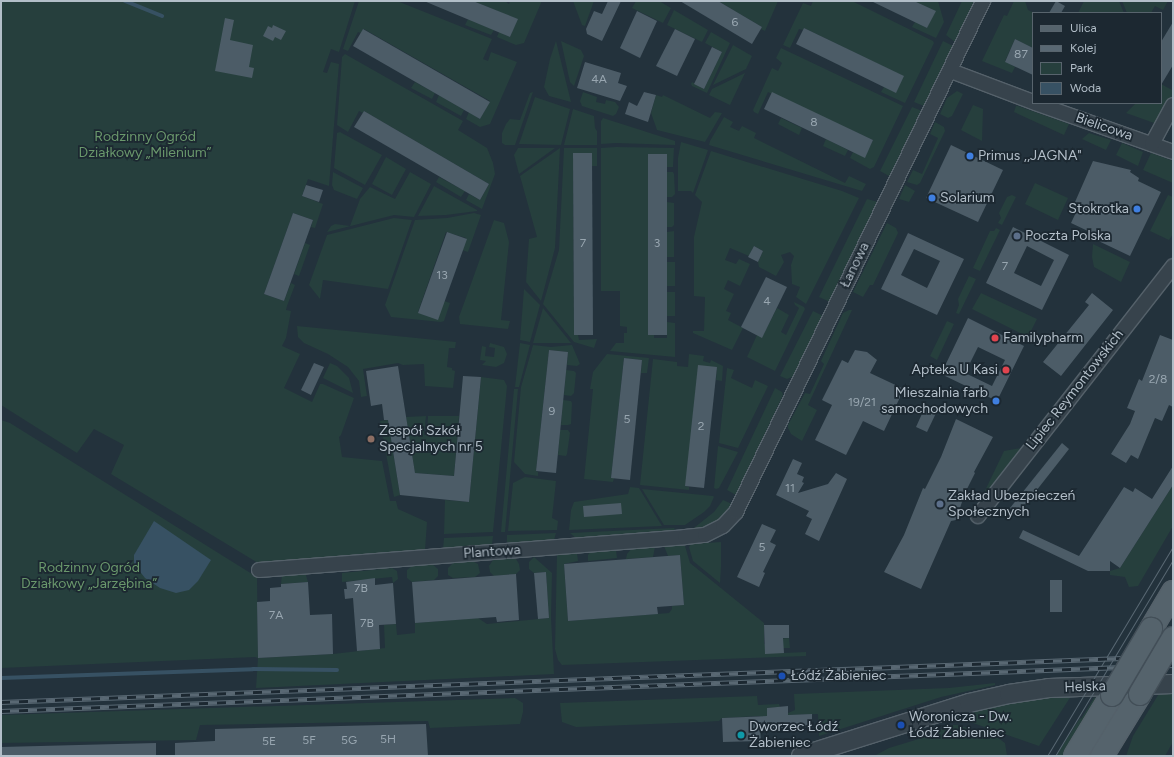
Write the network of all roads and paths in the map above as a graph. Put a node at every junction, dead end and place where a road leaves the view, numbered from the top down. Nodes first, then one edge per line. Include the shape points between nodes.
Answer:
1 (983, 1) edge
2 (951, 71) junction
3 (1032, 102) edge
4 (1037, 104) edge
5 (1173, 105) edge
6 (1152, 144) junction
7 (1173, 152) edge
8 (1173, 266) edge
9 (978, 516) dead end
10 (723, 526) joint
11 (259, 570) dead end
12 (1173, 592) edge
13 (1173, 638) edge
14 (1173, 684) edge
15 (801, 756) edge
16 (1075, 756) edge
17 (1102, 756) edge

1 - 2 street, Łanowa
2 - 3 street, Bielicowa
2 - 10 street, Łanowa via 736,512
4 - 6 street, Bielicowa
5 - 6 street
6 - 7 street, Bielicowa
8 - 9 street, Lipiec Reymontowskich
10 - 11 street, Plantowa via 705,535 686,538
12 - 16 main road, bridge
13 - 17 main road, bridge
14 - 15 street, Helska via 1049,688 998,696

